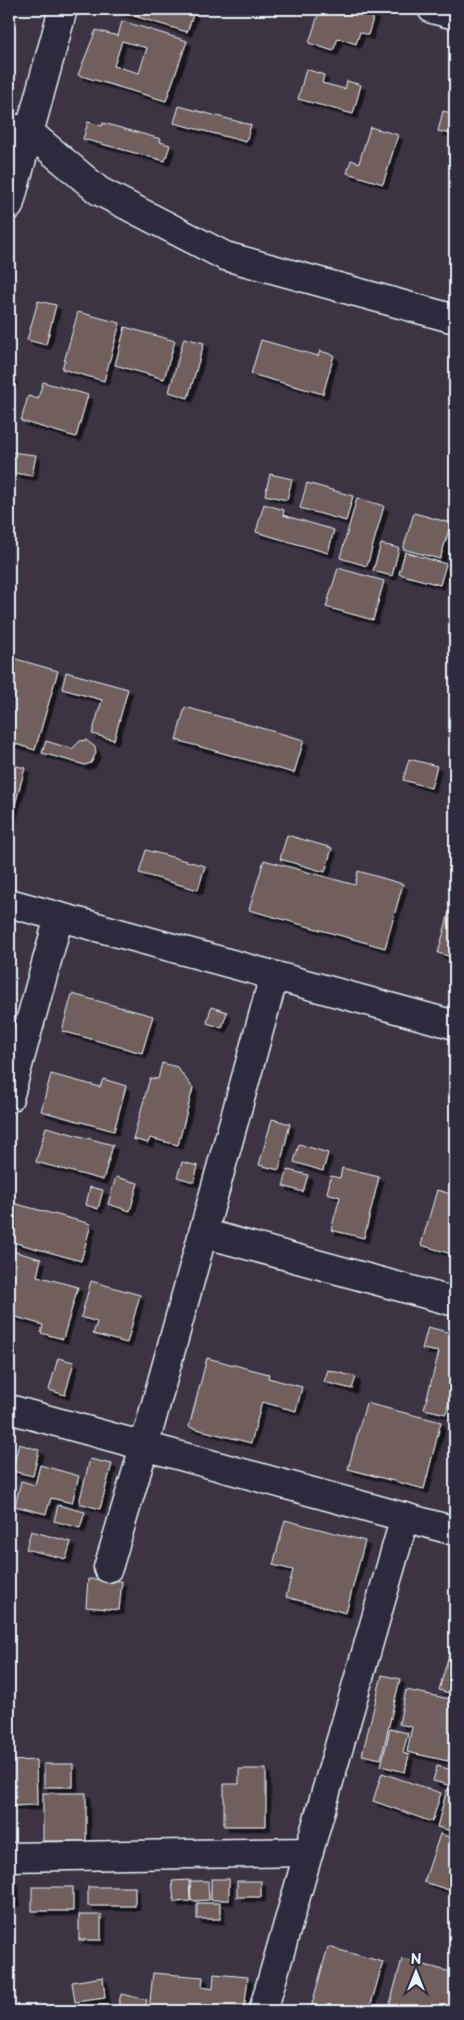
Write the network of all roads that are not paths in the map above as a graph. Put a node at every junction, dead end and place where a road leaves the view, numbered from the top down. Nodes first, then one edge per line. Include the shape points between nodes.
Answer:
1 (63, 9) edge
2 (432, 9) edge
3 (455, 15) edge
4 (19, 130) edge
5 (9, 206) edge
6 (455, 319) edge
7 (9, 903) edge
8 (59, 917) junction
9 (274, 976) junction
10 (455, 1025) edge
11 (9, 1098) edge
12 (203, 1233) junction
13 (455, 1302) edge
14 (9, 1410) edge
15 (144, 1447) junction
16 (405, 1517) junction
17 (455, 1531) edge
18 (108, 1568) dead end
19 (309, 1852) junction
20 (9, 1857) edge
21 (264, 2011) edge

1 - 4 street
2 - 3 street
4 - 5 street
4 - 6 street via 99,191 225,256
7 - 8 street
8 - 9 street
8 - 11 street
9 - 10 street
9 - 12 street
12 - 13 street
12 - 15 street
14 - 15 street
15 - 16 street
15 - 18 street
16 - 17 street
16 - 19 street
19 - 20 street
19 - 21 street

